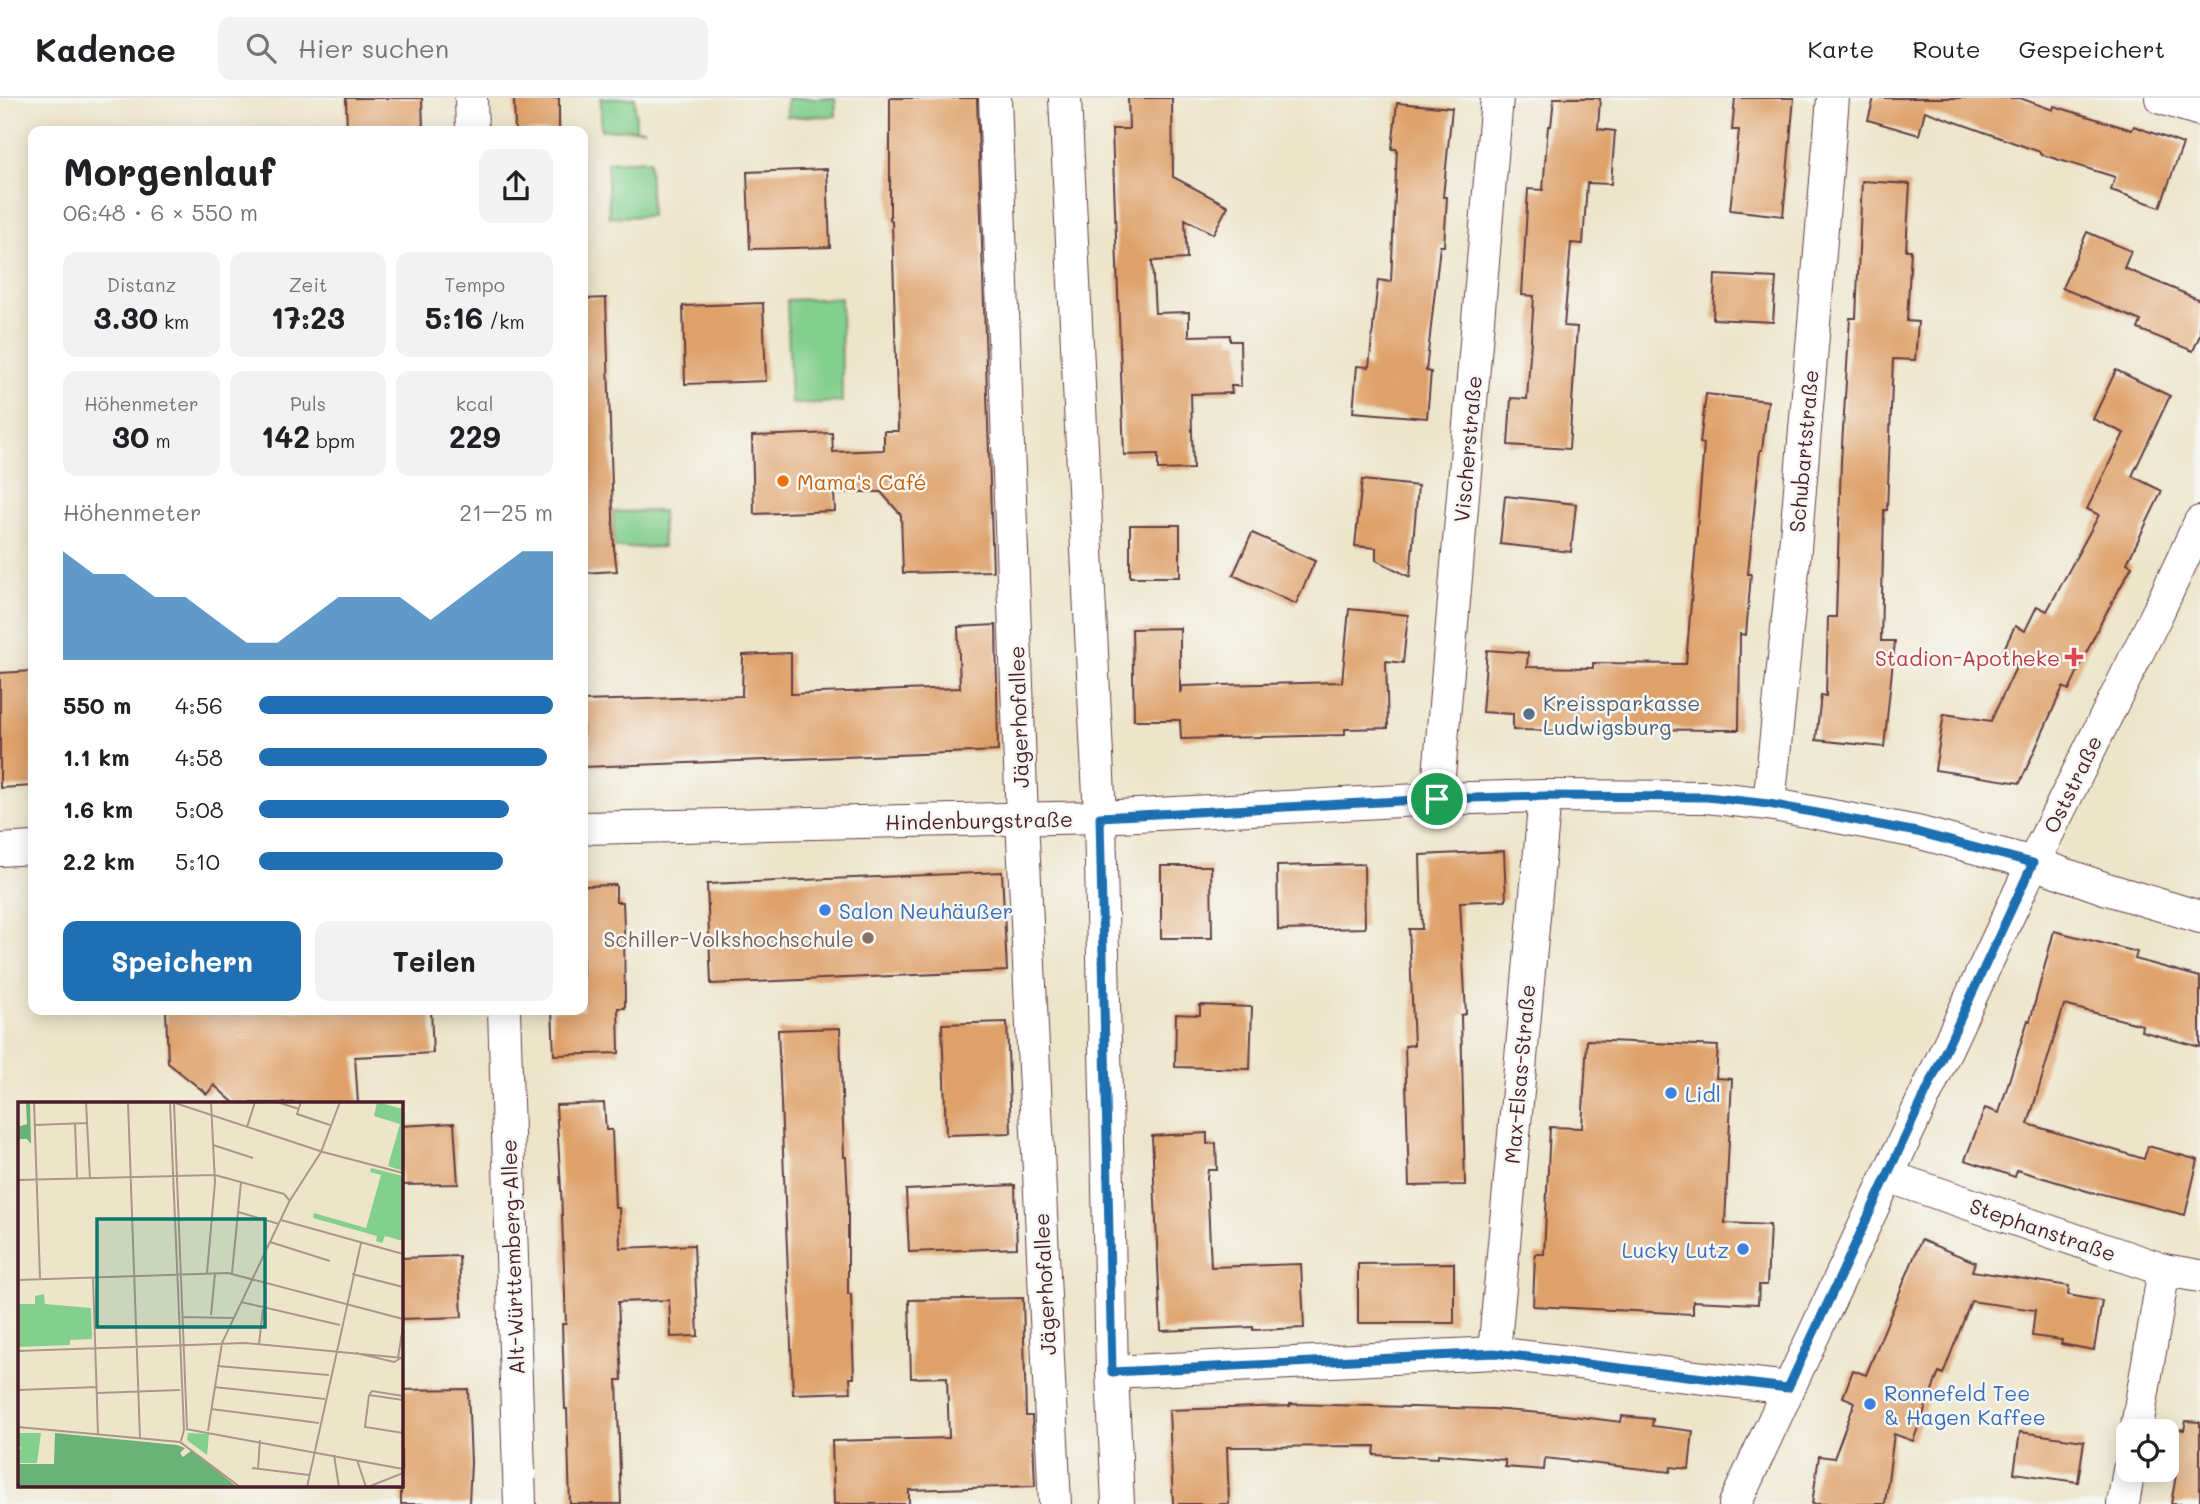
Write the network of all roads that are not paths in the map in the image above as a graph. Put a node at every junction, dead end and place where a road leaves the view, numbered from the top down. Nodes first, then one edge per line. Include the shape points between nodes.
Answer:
1 (471, 98) edge
2 (995, 98) edge
3 (1065, 98) edge
4 (1497, 98) edge
5 (1833, 98) edge
6 (2161, 98) edge
7 (2200, 110) edge
8 (472, 126) edge
9 (2200, 522) edge
10 (1545, 796) junction
11 (1437, 799) junction
12 (1769, 804) junction
13 (1100, 817) junction
14 (1022, 819) junction
15 (588, 828) edge
16 (28, 848) edge
17 (0, 849) edge
18 (2033, 863) junction
19 (2200, 917) edge
20 (505, 1015) edge
21 (1887, 1176) junction
22 (2164, 1270) junction
23 (2200, 1276) edge
24 (1494, 1353) junction
25 (1112, 1372) junction
26 (1788, 1388) junction
27 (2138, 1419) edge
28 (2127, 1482) edge
29 (520, 1504) edge
30 (1055, 1504) edge
31 (1118, 1504) edge
32 (1735, 1504) edge
33 (2123, 1504) edge

1 - 8 street
2 - 14 street, Jägerhofallee
3 - 13 street
4 - 11 street, Vischerstraße
5 - 12 street, Schubartstraße
6 - 7 street
9 - 18 street, Oststraße
10 - 11 street, Hindenburgstraße
10 - 12 street, Hindenburgstraße via 1707,797
10 - 24 street, Max-Elsas-Straße
11 - 13 street, Hindenburgstraße
12 - 18 street, Hindenburgstraße via 1917,832
13 - 14 street, Hindenburgstraße
13 - 25 street
14 - 15 street, Hindenburgstraße
14 - 30 street, Jägerhofallee
16 - 17 street
18 - 19 street, Hindenburgstraße
18 - 21 street, Oststraße
20 - 29 street, Alt-Württemberg-Allee
21 - 22 street, Stephanstraße
21 - 26 street, Oststraße
22 - 23 street, Stephanstraße
22 - 27 street
24 - 25 street
24 - 26 street
25 - 31 street
26 - 32 street, Oststraße
28 - 33 street

